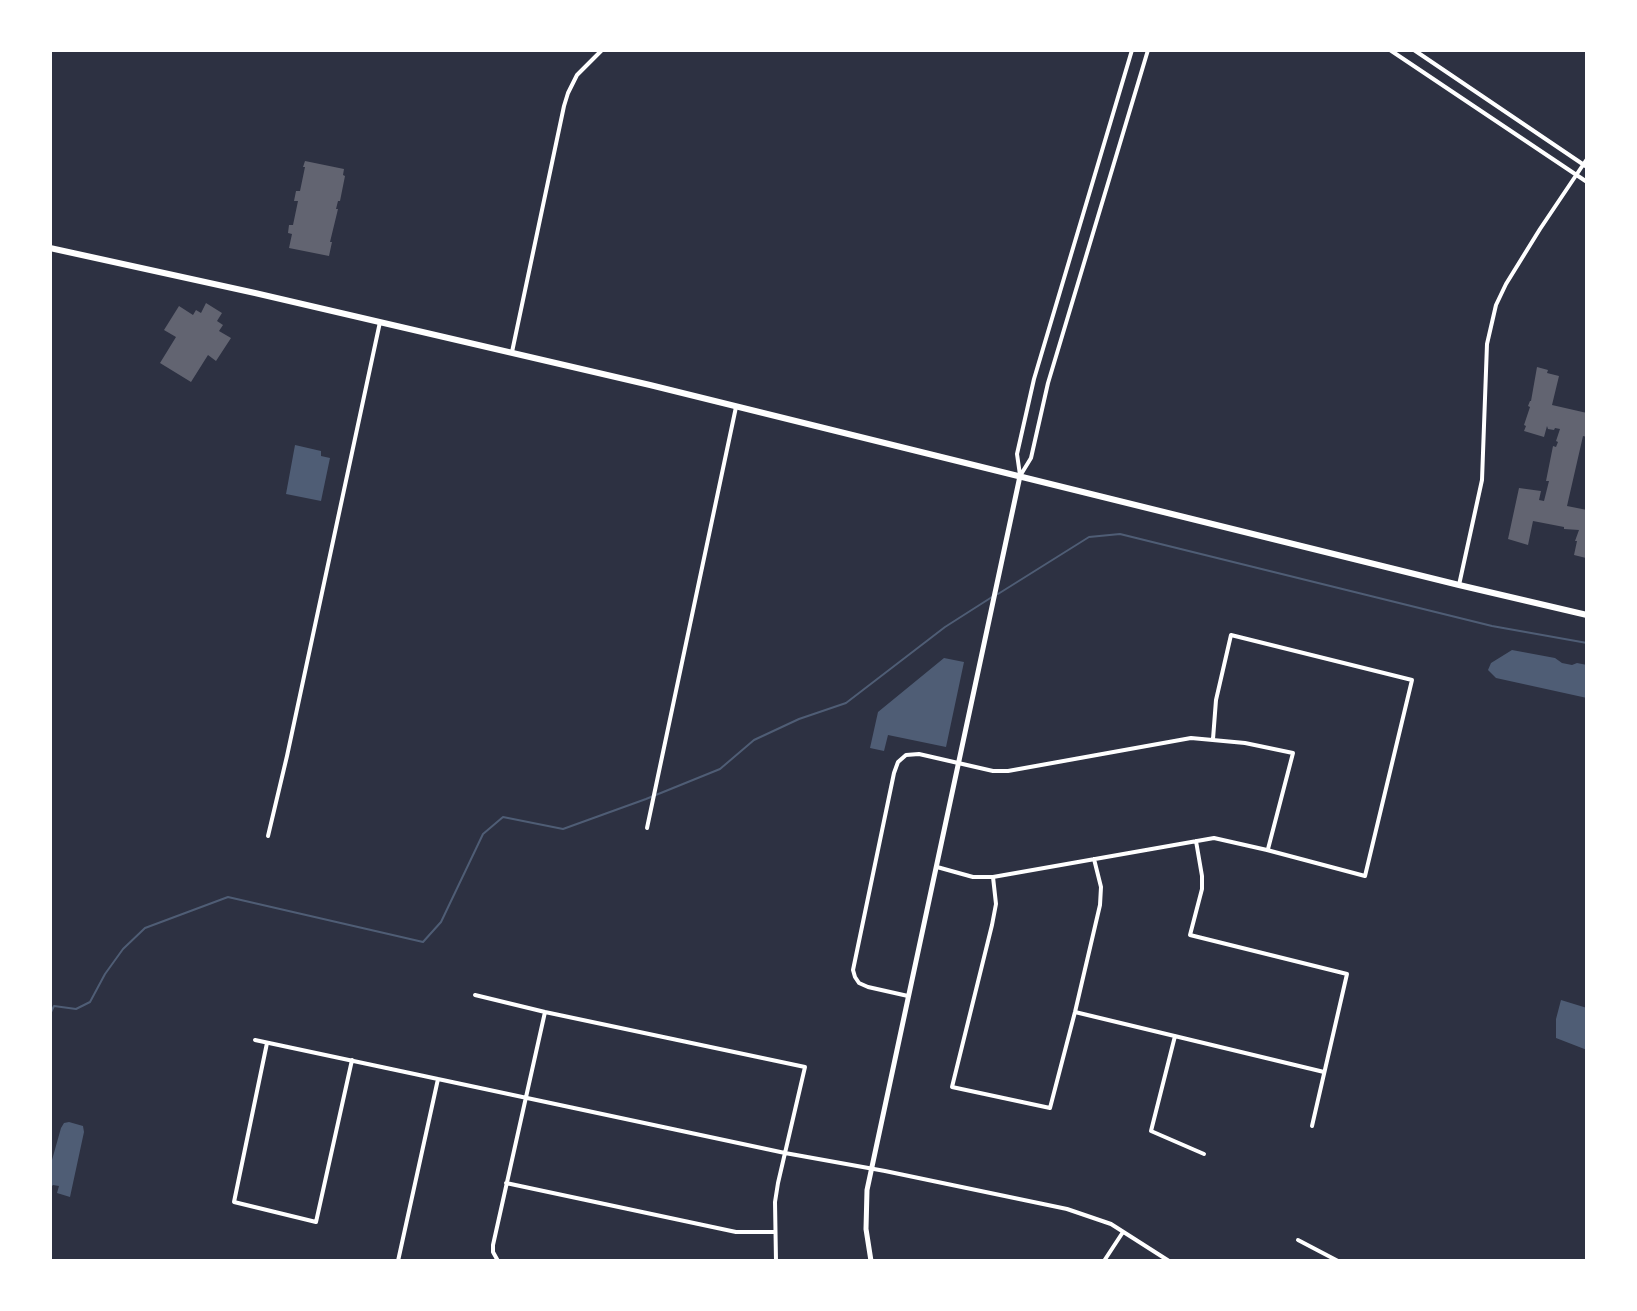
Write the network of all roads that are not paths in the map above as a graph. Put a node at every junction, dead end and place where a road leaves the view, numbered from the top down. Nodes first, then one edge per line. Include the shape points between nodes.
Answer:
1 (602, 50) edge
2 (1132, 50) edge
3 (1148, 50) edge
4 (1390, 50) edge
5 (1414, 50) edge
6 (1586, 164) edge
7 (1576, 175) junction
8 (1587, 182) edge
9 (50, 248) edge
10 (380, 322) junction
11 (512, 352) junction
12 (736, 407) junction
13 (1020, 476) junction
14 (1459, 585) junction
15 (1587, 615) edge
16 (1213, 739) junction
17 (958, 763) junction
18 (647, 828) dead end
19 (268, 836) dead end
20 (1196, 841) junction
21 (1267, 850) junction
22 (1094, 859) junction
23 (937, 867) junction
24 (993, 877) junction
25 (475, 995) dead end
26 (908, 996) junction
27 (545, 1012) junction
28 (1075, 1012) junction
29 (1175, 1036) junction
30 (255, 1040) dead end
31 (267, 1043) junction
32 (352, 1060) junction
33 (1324, 1072) junction
34 (438, 1079) junction
35 (525, 1097) junction
36 (1312, 1126) dead end
37 (785, 1153) junction
38 (1204, 1154) dead end
39 (872, 1168) junction
40 (506, 1183) junction
41 (775, 1232) junction
42 (1123, 1232) junction
43 (1298, 1240) dead end
44 (398, 1261) edge
45 (498, 1261) edge
46 (776, 1261) edge
47 (871, 1261) edge
48 (1104, 1261) edge
49 (1169, 1261) edge
50 (1338, 1261) edge

1 - 11 street via 581,70 568,93
2 - 13 street via 1031,388 1017,454
3 - 13 street via 1048,383 1031,458
4 - 7 street
5 - 6 street
6 - 7 street
7 - 8 street
7 - 14 street via 1496,305 1487,344 1482,480
9 - 10 main road
10 - 11 main road
10 - 19 street
11 - 12 main road
12 - 13 main road
12 - 18 street
13 - 14 main road
13 - 17 street
14 - 15 main road
16 - 17 street via 1191,738 1008,771
16 - 21 street via 1293,753
16 - 21 street via 1231,635 1412,680 1365,876
17 - 23 street
17 - 26 street via 911,754 901,758 894,773 853,970 859,983
20 - 21 street via 1214,838
20 - 22 street
20 - 33 street via 1202,889 1190,935 1347,974
22 - 24 street
22 - 28 street via 1100,905
23 - 24 street
23 - 26 street
24 - 28 street via 992,925 952,1087 1050,1108
25 - 27 street
26 - 39 street
27 - 35 street
27 - 37 street via 805,1067
28 - 29 street
29 - 33 street
29 - 38 street via 1151,1131
30 - 31 street
31 - 32 street
31 - 32 street via 234,1202 316,1222
32 - 34 street
33 - 36 street
34 - 35 street
34 - 44 street
35 - 37 street
35 - 40 street
37 - 39 street
37 - 41 street
39 - 42 street via 1067,1209
39 - 47 street via 865,1216
40 - 41 street via 736,1232
40 - 45 street via 493,1245
41 - 46 street
42 - 48 street
42 - 49 street
43 - 50 street

